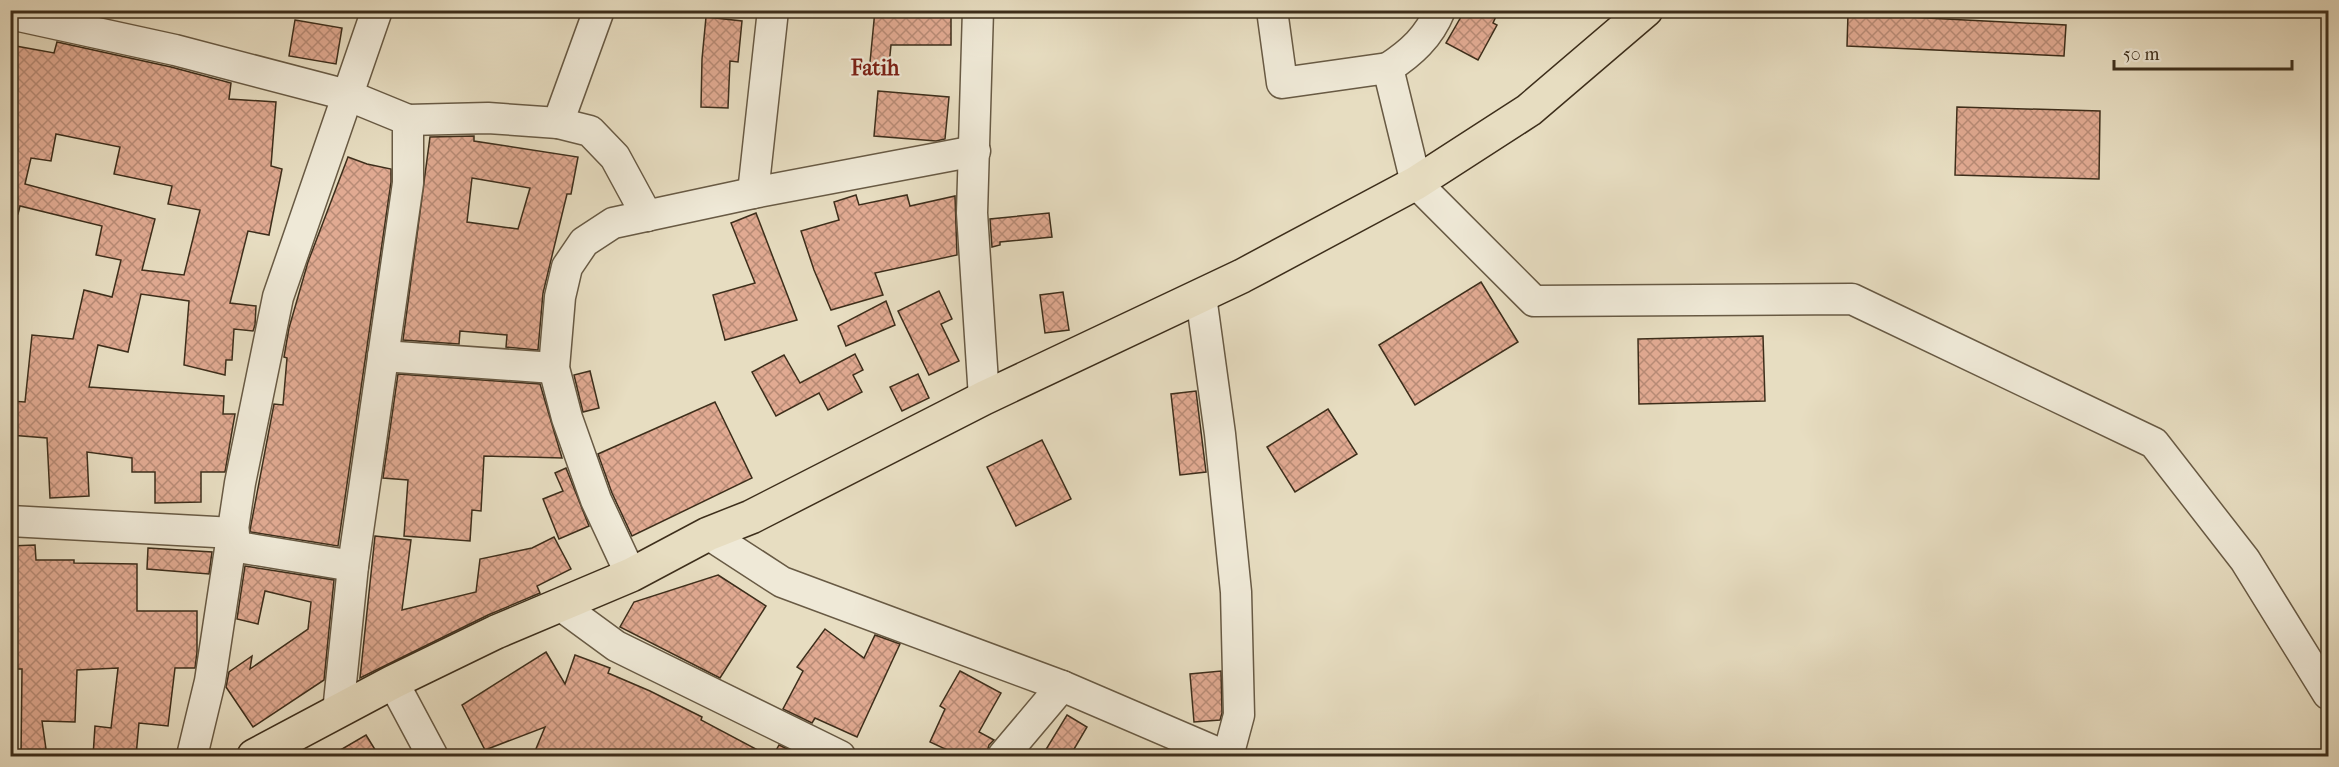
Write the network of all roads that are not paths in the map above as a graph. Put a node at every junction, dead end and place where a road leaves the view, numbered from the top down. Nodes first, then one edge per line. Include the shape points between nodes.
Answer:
1 (377, 10) edge
2 (599, 10) edge
3 (773, 10) edge
4 (978, 10) edge
5 (1272, 10) edge
6 (1440, 10) edge
7 (1646, 10) edge
8 (10, 14) edge
9 (1388, 68) junction
10 (347, 95) junction
11 (408, 120) junction
12 (558, 123) junction
13 (975, 151) junction
14 (1416, 183) junction
15 (753, 193) junction
16 (648, 216) junction
17 (1201, 296) junction
18 (383, 356) junction
19 (554, 368) junction
20 (984, 398) junction
21 (10, 521) edge
22 (708, 534) junction
23 (233, 539) junction
24 (353, 566) junction
25 (631, 574) junction
26 (560, 605) junction
27 (393, 682) junction
28 (1062, 686) junction
29 (2328, 694) edge
30 (338, 712) junction
31 (192, 756) edge
32 (254, 756) edge
33 (432, 756) edge
34 (840, 756) edge
35 (1003, 756) edge
36 (1227, 756) edge

1 - 10 street
2 - 12 street
3 - 15 street
4 - 13 street
5 - 9 street via 1282,83
6 - 9 street via 1421,42
7 - 14 main road via 1529,110
8 - 10 street via 175,50
9 - 14 street
10 - 11 street
10 - 23 street via 278,297 240,483
11 - 12 street via 488,118
11 - 18 street via 408,183
12 - 16 street via 590,131 615,157
13 - 15 street
13 - 20 street via 972,213
14 - 17 main road
14 - 29 street via 1534,301 1852,299 2154,443 2245,560
15 - 16 street
16 - 19 street via 613,223 584,242 567,267 560,297
17 - 20 main road
17 - 36 street via 1236,592 1239,715
18 - 19 street
18 - 24 street
19 - 25 street via 567,418 597,500
20 - 22 main road via 751,518
21 - 23 street
22 - 25 main road
22 - 28 street via 782,582
23 - 24 street
23 - 31 street via 210,681
24 - 30 street
25 - 26 main road
26 - 27 main road
26 - 34 street via 616,646
27 - 30 main road
27 - 33 street
28 - 35 street
28 - 36 street
30 - 32 main road

